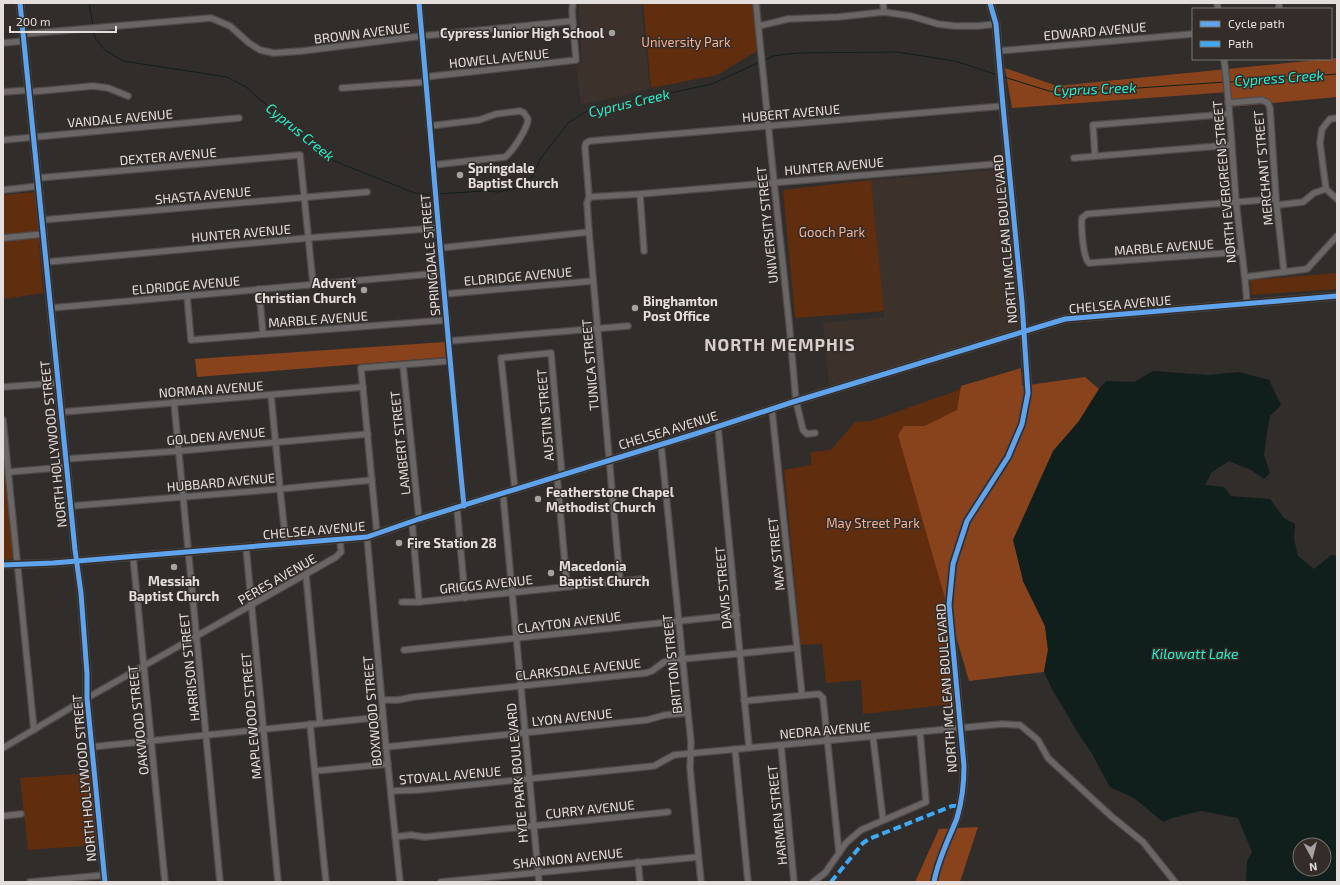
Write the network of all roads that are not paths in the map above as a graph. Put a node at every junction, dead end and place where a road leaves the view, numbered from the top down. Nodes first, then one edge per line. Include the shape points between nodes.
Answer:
1 (20, 3) edge
2 (419, 3) edge
3 (573, 3) edge
4 (756, 3) edge
5 (883, 3) edge
6 (990, 3) edge
7 (884, 12) junction
8 (573, 21) junction
9 (996, 24) junction
10 (759, 26) junction
11 (1192, 34) edge
12 (422, 36) junction
13 (23, 38) junction
14 (3, 43) edge
15 (998, 51) junction
16 (1224, 60) edge
17 (425, 80) junction
18 (342, 88) dead end
19 (29, 91) junction
20 (3, 92) edge
21 (128, 96) dead end
22 (1228, 103) junction
23 (1003, 106) junction
24 (1228, 114) junction
25 (239, 118) dead end
26 (1337, 118) edge
27 (429, 126) junction
28 (768, 126) junction
29 (34, 137) junction
30 (3, 140) edge
31 (1231, 145) junction
32 (585, 147) joint
33 (1095, 156) junction
34 (1074, 158) dead end
35 (1008, 163) junction
36 (433, 165) junction
37 (38, 182) junction
38 (774, 182) junction
39 (1326, 189) junction
40 (3, 190) edge
41 (366, 192) dead end
42 (640, 194) junction
43 (589, 197) junction
44 (305, 198) junction
45 (1337, 199) edge
46 (1236, 201) junction
47 (1276, 202) junction
48 (42, 220) junction
49 (438, 228) junction
50 (588, 232) junction
51 (44, 234) junction
52 (1337, 236) edge
53 (3, 238) edge
54 (308, 238) junction
55 (440, 248) junction
56 (644, 251) dead end
57 (1241, 252) junction
58 (46, 262) junction
59 (1284, 272) junction
60 (442, 273) junction
61 (1245, 277) junction
62 (593, 281) junction
63 (313, 284) junction
64 (259, 289) junction
65 (445, 294) junction
66 (187, 296) junction
67 (1337, 296) edge
68 (1247, 304) junction
69 (51, 308) junction
70 (447, 320) junction
71 (628, 326) dead end
72 (598, 328) junction
73 (1024, 331) junction
74 (263, 334) junction
75 (449, 340) junction
76 (450, 361) junction
77 (403, 364) junction
78 (59, 383) junction
79 (3, 387) edge
80 (363, 387) junction
81 (271, 395) junction
82 (796, 401) junction
83 (174, 402) junction
84 (772, 410) junction
85 (62, 412) junction
86 (3, 420) edge
87 (718, 427) junction
88 (814, 433) dead end
89 (368, 434) junction
90 (275, 442) junction
91 (661, 444) junction
92 (179, 450) junction
93 (66, 459) junction
94 (610, 460) junction
95 (67, 467) junction
96 (9, 472) junction
97 (559, 475) junction
98 (372, 480) junction
99 (280, 489) junction
100 (515, 490) junction
101 (503, 494) junction
102 (184, 496) junction
103 (71, 506) junction
104 (461, 507) junction
105 (415, 521) junction
106 (377, 534) junction
107 (368, 537) junction
108 (340, 539) junction
109 (286, 544) junction
110 (246, 547) junction
111 (189, 551) junction
112 (133, 556) junction
113 (77, 560) junction
114 (18, 564) junction
115 (3, 565) edge
116 (306, 575) junction
117 (644, 578) dead end
118 (620, 581) junction
119 (567, 586) junction
120 (512, 593) junction
121 (465, 598) junction
122 (402, 602) dead end
123 (419, 602) junction
124 (252, 605) junction
125 (737, 615) junction
126 (679, 621) junction
127 (197, 637) junction
128 (516, 639) junction
129 (796, 648) junction
130 (404, 650) dead end
131 (740, 654) junction
132 (683, 659) junction
133 (144, 667) junction
134 (520, 686) junction
135 (802, 695) junction
136 (87, 698) junction
137 (382, 700) junction
138 (744, 702) junction
139 (688, 713) junction
140 (384, 717) junction
141 (320, 723) junction
142 (310, 724) junction
143 (961, 728) junction
144 (263, 729) junction
145 (34, 730) junction
146 (920, 732) junction
147 (525, 733) junction
148 (207, 734) junction
149 (874, 737) junction
150 (151, 741) junction
151 (828, 741) junction
152 (781, 745) junction
153 (91, 747) junction
154 (386, 747) junction
155 (3, 748) edge
156 (749, 748) junction
157 (735, 749) junction
158 (690, 753) junction
159 (388, 764) junction
160 (654, 766) joint
161 (315, 771) junction
162 (529, 779) junction
163 (391, 791) junction
164 (668, 812) dead end
165 (22, 814) dead end
166 (3, 816) edge
167 (883, 820) junction
168 (533, 826) junction
169 (395, 837) junction
170 (840, 853) junction
171 (698, 857) junction
172 (638, 862) junction
173 (538, 872) junction
174 (105, 878) edge
175 (50, 881) edge
176 (466, 881) edge
177 (30, 882) edge
178 (165, 882) edge
179 (220, 882) edge
180 (278, 882) edge
181 (326, 882) edge
182 (400, 882) edge
183 (441, 882) edge
184 (538, 882) edge
185 (640, 882) edge
186 (701, 882) edge
187 (748, 882) edge
188 (794, 882) edge
189 (813, 882) edge
190 (934, 882) edge
191 (1175, 882) edge

1 - 13 main road, NORTH HOLLYWOOD STREET
2 - 12 street, SPRINGDALE STREET
3 - 8 street
4 - 10 street, UNIVERSITY STREET
5 - 7 street
6 - 9 main road, NORTH MCLEAN BOULEVARD
7 - 9 street via 955,26
7 - 10 street via 788,19
8 - 12 street, BROWN AVENUE
8 - 17 street, HOWELL AVENUE via 576,60
9 - 15 main road, NORTH MCLEAN BOULEVARD
10 - 28 street, UNIVERSITY STREET
11 - 15 street, EDWARD AVENUE
12 - 13 street, BROWN AVENUE via 274,53 249,44 230,26 211,18 85,29
12 - 17 street, SPRINGDALE STREET
13 - 14 street
13 - 19 main road, NORTH HOLLYWOOD STREET
15 - 23 main road, NORTH MCLEAN BOULEVARD
16 - 22 street, NORTH EVERGREEN STREET
17 - 18 street, HOWELL AVENUE
17 - 27 street, SPRINGDALE STREET
19 - 20 street
19 - 21 street via 93,86 108,88
19 - 29 main road, NORTH HOLLYWOOD STREET
22 - 24 street, NORTH EVERGREEN STREET
22 - 47 street, MERCHANT STREET via 1262,100 1268,103
23 - 28 street, HUBERT AVENUE
23 - 35 main road, NORTH MCLEAN BOULEVARD
24 - 31 street, NORTH EVERGREEN STREET
24 - 33 street via 1093,125
25 - 29 street, VANDALE AVENUE
26 - 39 street via 1330,119 1322,129 1320,143
27 - 36 street, SPRINGDALE STREET
27 - 36 street via 479,120 493,114 517,112 528,117 527,126 505,157
28 - 32 street, HUBERT AVENUE via 590,141
28 - 38 street, UNIVERSITY STREET
29 - 30 street, VANDALE AVENUE
29 - 37 main road, NORTH HOLLYWOOD STREET
31 - 33 street
31 - 46 street, NORTH EVERGREEN STREET
32 - 43 street, TUNICA STREET
33 - 34 street
35 - 38 street, HUNTER AVENUE
35 - 73 main road, NORTH MCLEAN BOULEVARD
36 - 49 street, SPRINGDALE STREET
37 - 40 street, DEXTER AVENUE
37 - 44 street, DEXTER AVENUE via 300,155
37 - 48 main road, NORTH HOLLYWOOD STREET
38 - 42 street, HUNTER AVENUE
38 - 82 street, UNIVERSITY STREET
39 - 45 street
39 - 47 street via 1314,193 1303,202
41 - 44 street, SHASTA AVENUE
42 - 43 street, HUNTER AVENUE
42 - 56 street
43 - 50 street, TUNICA STREET
44 - 48 street, SHASTA AVENUE
44 - 54 street
46 - 47 street
46 - 57 street, NORTH EVERGREEN STREET
46 - 57 street, MARBLE AVENUE via 1087,214 1082,218 1084,254 1089,263
47 - 59 street, MERCHANT STREET
48 - 51 main road, NORTH HOLLYWOOD STREET
49 - 54 street, HUNTER AVENUE
49 - 55 street, SPRINGDALE STREET
50 - 55 street
50 - 62 street, TUNICA STREET
51 - 53 street
51 - 58 main road, NORTH HOLLYWOOD STREET
52 - 59 street via 1307,269
54 - 58 street, HUNTER AVENUE
54 - 63 street
55 - 60 street, SPRINGDALE STREET
57 - 61 street, NORTH EVERGREEN STREET
58 - 69 main road, NORTH HOLLYWOOD STREET
59 - 61 street
60 - 63 street, ELDRIDGE AVENUE
60 - 65 street, SPRINGDALE STREET
61 - 68 street, NORTH EVERGREEN STREET
62 - 65 street, ELDRIDGE AVENUE
62 - 72 street, TUNICA STREET
63 - 64 street, ELDRIDGE AVENUE
64 - 66 street, ELDRIDGE AVENUE
64 - 74 street
65 - 70 street, SPRINGDALE STREET
66 - 69 street, ELDRIDGE AVENUE
66 - 74 street, MARBLE AVENUE via 191,340
67 - 68 main road, CHELSEA AVENUE
68 - 73 main road, CHELSEA AVENUE via 1065,319
69 - 78 main road, NORTH HOLLYWOOD STREET
70 - 74 street, MARBLE AVENUE
70 - 75 street, SPRINGDALE STREET
71 - 72 street
72 - 75 street
72 - 94 street, TUNICA STREET
73 - 82 main road, CHELSEA AVENUE
73 - 143 main road, NORTH MCLEAN BOULEVARD via 1028,393 1022,424 1008,457 967,521 953,564 949,605
75 - 76 street, SPRINGDALE STREET
76 - 77 street
76 - 104 street, SPRINGDALE STREET
77 - 80 street via 362,368
77 - 105 street, LAMBERT STREET
78 - 79 street
78 - 85 main road, NORTH HOLLYWOOD STREET
80 - 81 street, NORMAN AVENUE
80 - 89 street
81 - 83 street, NORMAN AVENUE
81 - 90 street
82 - 84 main road, CHELSEA AVENUE
82 - 88 street, UNIVERSITY STREET via 803,430 807,434
83 - 85 street, NORMAN AVENUE
83 - 92 street, HARRISON STREET
84 - 87 main road, CHELSEA AVENUE
84 - 129 street, MAY STREET
85 - 93 main road, NORTH HOLLYWOOD STREET
86 - 96 street
87 - 91 main road, CHELSEA AVENUE
87 - 125 street, DAVIS STREET
89 - 90 street, GOLDEN AVENUE
89 - 98 street
90 - 92 street, GOLDEN AVENUE
90 - 99 street
91 - 94 main road, CHELSEA AVENUE
91 - 126 street, BRITTON STREET
92 - 93 street, GOLDEN AVENUE
92 - 102 street, HARRISON STREET
93 - 95 main road, NORTH HOLLYWOOD STREET
94 - 97 main road, CHELSEA AVENUE
94 - 118 street, TUNICA STREET
95 - 96 street
95 - 103 main road, NORTH HOLLYWOOD STREET
96 - 114 street
97 - 100 main road, CHELSEA AVENUE
97 - 100 street, AUSTIN STREET via 551,353 501,358
97 - 119 street, AUSTIN STREET
98 - 99 street, HUBBARD AVENUE
98 - 106 street
99 - 102 street, HUBBARD AVENUE
99 - 109 street
100 - 101 main road, CHELSEA AVENUE
101 - 104 main road, CHELSEA AVENUE
101 - 120 street, HYDE PARK BOULEVARD
102 - 103 street, HUBBARD AVENUE
102 - 111 street, HARRISON STREET
103 - 113 main road, NORTH HOLLYWOOD STREET
104 - 105 main road, CHELSEA AVENUE
104 - 121 street, SPRINGDALE STREET
105 - 106 main road, CHELSEA AVENUE
105 - 123 street, LAMBERT STREET
106 - 107 main road, CHELSEA AVENUE
107 - 108 main road, CHELSEA AVENUE
107 - 137 street, BOXWOOD STREET
108 - 109 main road, CHELSEA AVENUE
108 - 116 street, PERES AVENUE via 341,552
109 - 110 main road, CHELSEA AVENUE
110 - 111 main road, CHELSEA AVENUE
110 - 124 street, MAPLEWOOD STREET
111 - 112 main road, CHELSEA AVENUE
111 - 127 street, HARRISON STREET
112 - 113 main road, CHELSEA AVENUE
112 - 133 street, OAKWOOD STREET
113 - 114 main road, CHELSEA AVENUE
113 - 136 main road, NORTH HOLLYWOOD STREET via 82,593
114 - 115 main road, CHELSEA AVENUE
114 - 145 street
116 - 124 street, PERES AVENUE
116 - 141 street
117 - 118 street, GRIGGS AVENUE
118 - 119 street, GRIGGS AVENUE
119 - 120 street, GRIGGS AVENUE
120 - 121 street, GRIGGS AVENUE
120 - 128 street, HYDE PARK BOULEVARD
121 - 123 street, GRIGGS AVENUE
122 - 123 street, GRIGGS AVENUE
124 - 127 street, PERES AVENUE
124 - 144 street, MAPLEWOOD STREET
125 - 126 street, CLAYTON AVENUE
125 - 131 street, DAVIS STREET
126 - 128 street, CLAYTON AVENUE
126 - 132 street, BRITTON STREET
127 - 133 street, PERES AVENUE
127 - 148 street, HARRISON STREET
128 - 130 street, CLAYTON AVENUE
128 - 134 street, HYDE PARK BOULEVARD
129 - 131 street, CLARKSDALE AVENUE
129 - 135 street, MAY STREET
131 - 132 street, CLARKSDALE AVENUE
131 - 138 street, DAVIS STREET
132 - 134 street, CLARKSDALE AVENUE via 664,662 646,673
132 - 139 street, BRITTON STREET
133 - 136 street, PERES AVENUE
133 - 150 street, OAKWOOD STREET
134 - 137 street, CLARKSDALE AVENUE
134 - 147 street, HYDE PARK BOULEVARD
135 - 138 street
135 - 151 street via 820,694 823,698
136 - 145 street, PERES AVENUE
136 - 153 main road, NORTH HOLLYWOOD STREET
137 - 140 street, BOXWOOD STREET
138 - 156 street, DAVIS STREET
139 - 147 street, LYON AVENUE
139 - 158 street, BRITTON STREET
140 - 141 street
140 - 154 street, BOXWOOD STREET
141 - 142 street
142 - 144 street
142 - 161 street
143 - 146 street, NEDRA AVENUE
143 - 190 main road, NORTH MCLEAN BOULEVARD via 964,783 957,817
143 - 191 street, NEDRA AVENUE via 1020,725 1038,740 1048,758 1143,842
144 - 148 street
144 - 180 street, MAPLEWOOD STREET
145 - 155 street, PERES AVENUE
146 - 149 street, NEDRA AVENUE
146 - 167 street via 926,802
147 - 154 street, LYON AVENUE
147 - 162 street, HYDE PARK BOULEVARD
148 - 150 street
148 - 179 street, HARRISON STREET
149 - 151 street, NEDRA AVENUE
149 - 167 street
150 - 153 street
150 - 178 street, OAKWOOD STREET
151 - 152 street, NEDRA AVENUE
151 - 170 street
152 - 156 street, NEDRA AVENUE
152 - 188 street, HARMEN STREET
153 - 174 main road, NORTH HOLLYWOOD STREET
154 - 159 street, BOXWOOD STREET
156 - 157 street, NEDRA AVENUE
157 - 158 street, NEDRA AVENUE
157 - 187 street
158 - 160 street, NEDRA AVENUE via 674,755
158 - 171 street, BRITTON STREET
159 - 161 street
159 - 163 street, BOXWOOD STREET
160 - 162 street, STOVALL AVENUE
161 - 181 street
162 - 163 street, STOVALL AVENUE
162 - 168 street, HYDE PARK BOULEVARD
163 - 169 street, BOXWOOD STREET
164 - 168 street, CURRY AVENUE
165 - 166 street
167 - 170 street via 852,836
168 - 169 street, CURRY AVENUE via 425,837
168 - 173 street, HYDE PARK BOULEVARD
169 - 182 street, BOXWOOD STREET
170 - 189 street via 825,873
171 - 172 street, SHANNON AVENUE
171 - 186 street, BRITTON STREET
172 - 173 street, SHANNON AVENUE
172 - 185 street
173 - 176 street, SHANNON AVENUE
173 - 184 street, HYDE PARK BOULEVARD
174 - 175 street
175 - 177 street
176 - 183 street, SHANNON AVENUE

